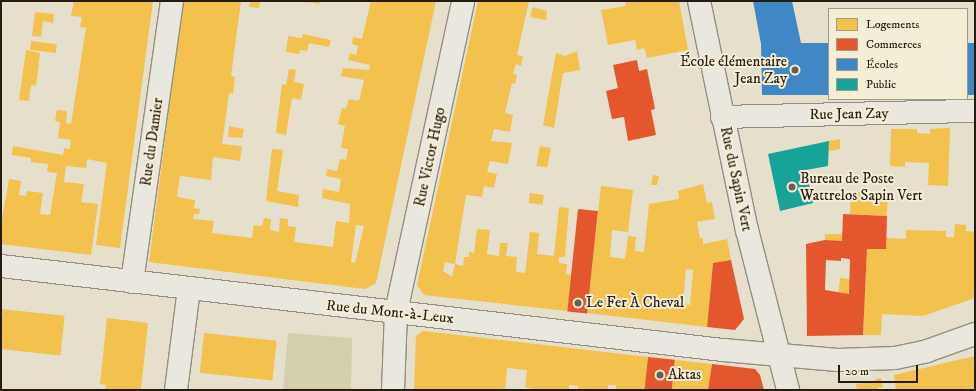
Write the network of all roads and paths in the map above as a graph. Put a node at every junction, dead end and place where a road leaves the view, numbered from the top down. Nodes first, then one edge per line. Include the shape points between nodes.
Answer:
1 (172, 1) edge
2 (463, 1) edge
3 (699, 1) edge
4 (975, 111) edge
5 (722, 117) junction
6 (1, 266) edge
7 (132, 282) junction
8 (189, 289) junction
9 (396, 312) junction
10 (975, 334) edge
11 (779, 355) junction
12 (176, 390) edge
13 (393, 390) edge
14 (788, 390) edge

1 - 7 street, Rue du Damier
2 - 9 street, Rue Victor Hugo
3 - 5 street, Rue du Sapin Vert
4 - 5 street, Rue Jean Zay
5 - 11 street, Rue du Sapin Vert
6 - 7 street, Rue du Mont-à-Leux
7 - 8 street, Rue du Mont-à-Leux
8 - 9 street, Rue du Mont-à-Leux
8 - 12 street
9 - 11 street, Rue du Mont-à-Leux
9 - 13 street, Rue Victor Hugo
10 - 11 street, Rue du Mont-à-Leux via 927,351 895,358 838,360
11 - 14 street, Rue du Sapin Vert

